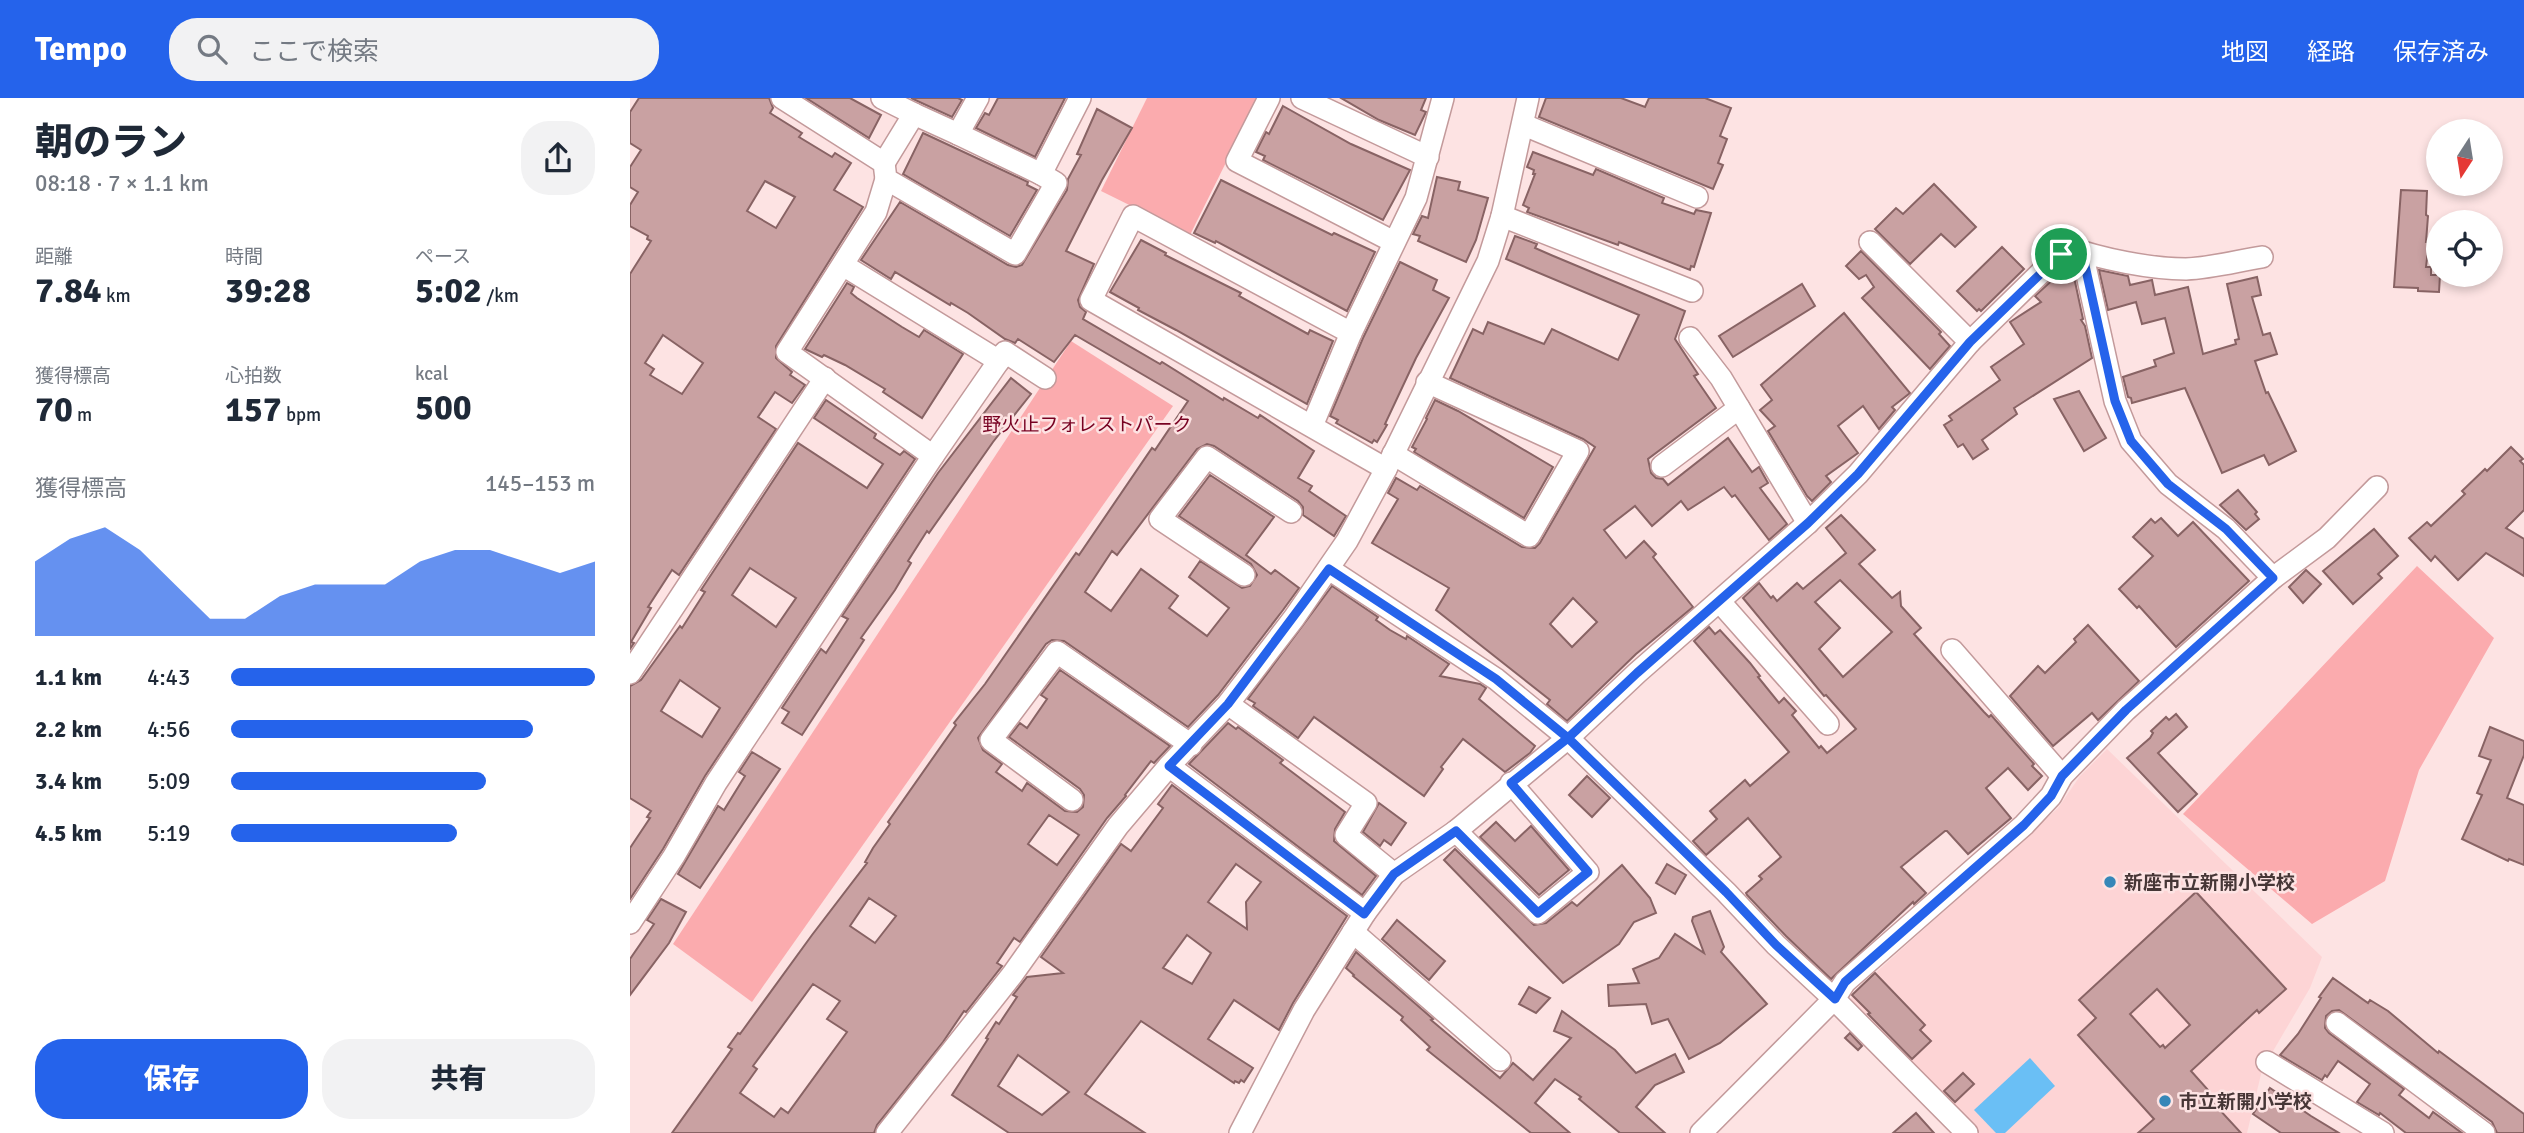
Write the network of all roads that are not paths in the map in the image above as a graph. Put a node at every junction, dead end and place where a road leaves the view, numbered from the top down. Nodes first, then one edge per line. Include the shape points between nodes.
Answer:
1 (782, 98) edge
2 (882, 98) edge
3 (978, 98) edge
4 (1080, 98) edge
5 (1269, 98) edge
6 (1302, 98) edge
7 (1443, 98) edge
8 (1528, 98) edge
9 (914, 114) junction
10 (1524, 125) junction
11 (958, 134) junction
12 (1428, 157) junction
13 (885, 171) junction
14 (1041, 174) junction
15 (1697, 197) dead end
16 (1502, 216) junction
17 (1394, 242) junction
18 (1870, 242) dead end
19 (2082, 252) junction
20 (2262, 257) dead end
21 (843, 265) junction
22 (1692, 290) dead end
23 (1351, 332) junction
24 (1690, 338) dead end
25 (1970, 342) junction
26 (999, 361) junction
27 (825, 378) junction
28 (1045, 379) dead end
29 (1427, 382) junction
30 (1739, 408) junction
31 (1312, 426) junction
32 (933, 457) junction
33 (1390, 461) junction
34 (1662, 466) dead end
35 (2377, 487) dead end
36 (1291, 512) dead end
37 (1808, 523) junction
38 (1329, 569) junction
39 (1244, 575) dead end
40 (2273, 578) junction
41 (1720, 602) junction
42 (1952, 650) dead end
43 (630, 673) edge
44 (1228, 704) junction
45 (1828, 724) dead end
46 (1568, 738) junction
47 (1191, 746) junction
48 (1169, 766) junction
49 (2062, 776) junction
50 (1511, 783) junction
51 (1072, 800) dead end
52 (1456, 831) junction
53 (1394, 874) junction
54 (1364, 914) junction
55 (630, 923) edge
56 (1353, 932) junction
57 (1835, 999) junction
58 (2337, 1023) dead end
59 (1500, 1060) dead end
60 (2267, 1062) dead end
61 (1962, 1131) edge
62 (887, 1133) edge
63 (1240, 1133) edge
64 (1701, 1133) edge
65 (2383, 1133) edge
66 (2484, 1133) edge

1 - 13 street
2 - 9 street
3 - 11 street
4 - 14 street
5 - 17 street via 1237,161
6 - 12 street
7 - 12 street
8 - 10 street
9 - 11 street
9 - 13 street
10 - 15 street
10 - 16 street
11 - 14 street
12 - 17 street via 1416,198
13 - 14 street via 1015,254 1056,183
13 - 21 street via 876,212
16 - 22 street
16 - 29 street via 1488,261
17 - 23 street
18 - 25 street
19 - 20 street via 2186,269
19 - 25 street via 2068,247
19 - 40 street via 2115,401 2131,441 2168,484 2226,529
21 - 26 street
21 - 27 street via 787,352
23 - 31 street
23 - 31 street via 1133,216 1091,300
24 - 30 street
25 - 37 street via 1858,474
26 - 28 street via 1005,352
26 - 32 street
27 - 32 street
27 - 43 street
29 - 33 street
29 - 33 street via 1578,451 1529,536
30 - 34 street
30 - 37 street
31 - 33 street
32 - 55 street via 716,783
33 - 38 street
35 - 40 street via 2327,538
36 - 39 street via 1207,457 1160,519
37 - 41 street
38 - 44 street
38 - 46 street via 1496,679
40 - 49 street via 2126,710
41 - 45 street
41 - 46 street
42 - 49 street
44 - 47 street
44 - 53 street via 1366,803 1346,835
46 - 50 street
46 - 57 street
47 - 48 street
47 - 51 street via 1057,652 990,740
48 - 54 street
48 - 62 street
49 - 57 street via 2051,796 2024,825 1845,982
50 - 52 street
50 - 52 street via 1588,872 1538,913
52 - 53 street
53 - 54 street
54 - 56 street
56 - 59 street
56 - 63 street via 1304,1010
57 - 61 street
57 - 64 street
58 - 66 street
60 - 65 street

